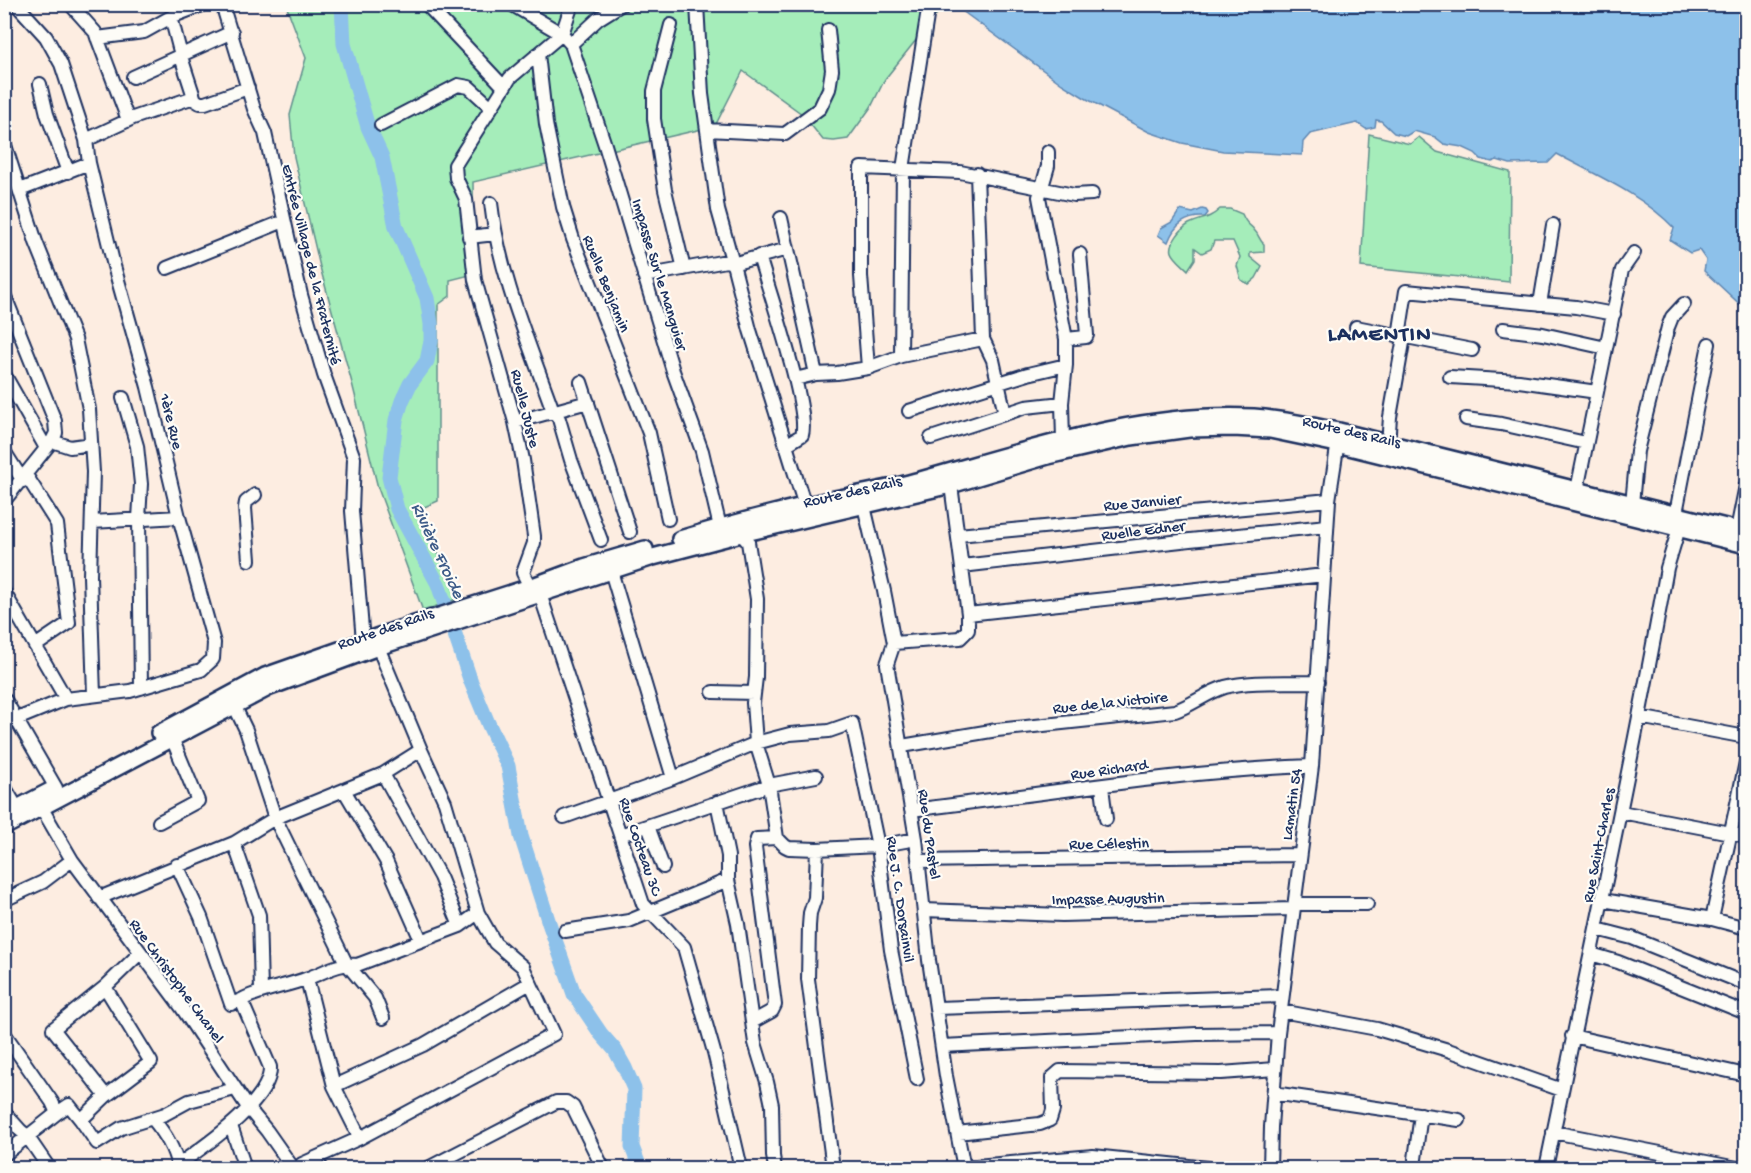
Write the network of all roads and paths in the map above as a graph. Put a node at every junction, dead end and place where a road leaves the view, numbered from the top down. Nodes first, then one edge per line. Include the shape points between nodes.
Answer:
1 (16, 4) edge
2 (70, 4) edge
3 (205, 4) edge
4 (222, 4) edge
5 (426, 4) edge
6 (511, 4) edge
7 (572, 4) edge
8 (622, 4) edge
9 (697, 4) edge
10 (929, 4) edge
11 (171, 17) junction
12 (672, 25) dead end
13 (828, 30) dead end
14 (232, 32) junction
15 (562, 34) junction
16 (97, 38) junction
17 (571, 44) junction
18 (538, 54) junction
19 (181, 55) junction
20 (133, 77) dead end
21 (40, 84) dead end
22 (504, 87) junction
23 (248, 88) junction
24 (194, 97) junction
25 (491, 107) junction
26 (128, 120) junction
27 (381, 125) dead end
28 (707, 130) junction
29 (86, 140) junction
30 (4, 142) edge
31 (1048, 152) dead end
32 (89, 163) junction
33 (903, 170) junction
34 (68, 172) junction
35 (976, 174) junction
36 (1040, 187) junction
37 (20, 190) junction
38 (1092, 194) dead end
39 (491, 203) dead end
40 (781, 218) dead end
41 (284, 221) junction
42 (1553, 225) dead end
43 (495, 234) junction
44 (469, 237) junction
45 (788, 249) junction
46 (1634, 253) dead end
47 (1080, 254) dead end
48 (759, 256) junction
49 (732, 262) junction
50 (167, 268) dead end
51 (684, 269) junction
52 (644, 276) junction
53 (4, 294) edge
54 (1540, 304) junction
55 (1684, 304) dead end
56 (1614, 314) junction
57 (1356, 327) dead end
58 (1503, 329) dead end
59 (1401, 336) junction
60 (983, 339) junction
61 (1066, 339) junction
62 (1709, 344) dead end
63 (1606, 348) junction
64 (1472, 350) dead end
65 (901, 356) junction
66 (1066, 364) junction
67 (867, 368) junction
68 (4, 374) edge
69 (816, 374) junction
70 (1450, 377) dead end
71 (795, 379) junction
72 (581, 382) dead end
73 (998, 385) junction
74 (1597, 392) junction
75 (123, 399) dead end
76 (588, 402) junction
77 (1062, 403) junction
78 (909, 411) dead end
79 (554, 412) junction
80 (1005, 414) junction
81 (1466, 419) dead end
82 (514, 422) junction
83 (931, 438) dead end
84 (1338, 438) junction
85 (1063, 440) junction
86 (1586, 443) junction
87 (49, 444) junction
88 (91, 444) junction
89 (786, 445) junction
90 (1388, 445) junction
91 (4, 451) edge
92 (25, 478) junction
93 (1746, 484) edge
94 (951, 485) junction
95 (1577, 490) junction
96 (255, 495) dead end
97 (1329, 500) junction
98 (4, 501) edge
99 (1632, 504) junction
100 (805, 506) junction
101 (864, 506) junction
102 (179, 517) junction
103 (139, 519) junction
104 (668, 519) dead end
105 (1677, 520) junction
106 (92, 522) junction
107 (1327, 526) junction
108 (720, 527) junction
109 (1742, 531) edge
110 (630, 532) dead end
111 (741, 534) junction
112 (958, 535) junction
113 (601, 540) dead end
114 (1746, 545) edge
115 (249, 560) dead end
116 (962, 566) junction
117 (611, 571) junction
118 (1324, 575) junction
119 (535, 591) junction
120 (4, 592) edge
121 (968, 614) junction
122 (400, 634) junction
123 (363, 641) junction
124 (894, 644) junction
125 (35, 646) junction
126 (378, 648) junction
127 (1318, 682) junction
128 (141, 688) junction
129 (713, 692) dead end
130 (754, 693) junction
131 (94, 695) junction
132 (4, 698) edge
133 (66, 699) junction
134 (234, 705) junction
135 (1639, 717) junction
136 (16, 719) junction
137 (1746, 737) edge
138 (172, 738) junction
139 (756, 743) junction
140 (902, 746) junction
141 (421, 750) junction
142 (1746, 762) edge
143 (1312, 766) junction
144 (383, 774) junction
145 (816, 776) dead end
146 (673, 778) junction
147 (769, 785) junction
148 (4, 786) edge
149 (1102, 787) junction
150 (56, 788) junction
151 (344, 790) junction
152 (608, 801) junction
153 (717, 802) junction
154 (39, 803) junction
155 (911, 810) junction
156 (11, 811) edge
157 (1621, 812) junction
158 (275, 818) junction
159 (564, 818) dead end
160 (1106, 819) dead end
161 (159, 822) dead end
162 (648, 826) junction
163 (4, 827) edge
164 (1730, 832) junction
165 (620, 835) junction
166 (1746, 836) edge
167 (777, 837) junction
168 (916, 839) junction
169 (234, 843) junction
170 (878, 846) junction
171 (817, 849) junction
172 (1300, 855) junction
173 (72, 860) junction
174 (919, 861) junction
175 (177, 865) junction
176 (663, 867) dead end
177 (728, 880) junction
178 (99, 898) junction
179 (4, 900) edge
180 (1603, 900) junction
181 (1367, 904) dead end
182 (1294, 907) junction
183 (924, 910) junction
184 (650, 912) junction
185 (478, 913) junction
186 (1712, 919) junction
187 (460, 926) junction
188 (1746, 928) edge
189 (1597, 929) junction
190 (565, 931) dead end
191 (421, 940) junction
192 (140, 953) junction
193 (1591, 954) junction
194 (346, 963) junction
195 (307, 979) junction
196 (530, 983) junction
197 (1746, 984) edge
198 (105, 987) junction
199 (261, 990) junction
200 (1282, 996) junction
201 (241, 1000) junction
202 (937, 1008) junction
203 (1281, 1011) junction
204 (1746, 1013) edge
205 (383, 1018) dead end
206 (752, 1022) junction
207 (4, 1033) edge
208 (1278, 1033) junction
209 (1572, 1036) junction
210 (942, 1046) junction
211 (1275, 1069) junction
212 (1746, 1075) edge
213 (917, 1079) dead end
214 (333, 1086) junction
215 (235, 1089) junction
216 (1562, 1090) junction
217 (1273, 1093) junction
218 (106, 1096) junction
219 (249, 1109) junction
220 (4, 1112) edge
221 (57, 1113) junction
222 (1421, 1114) junction
223 (153, 1119) junction
224 (81, 1120) junction
225 (1459, 1120) dead end
226 (231, 1126) junction
227 (1553, 1132) junction
228 (957, 1133) junction
229 (27, 1136) junction
230 (360, 1137) junction
231 (4, 1155) edge
232 (1415, 1159) dead end
233 (178, 1167) edge
234 (296, 1167) edge
235 (49, 1168) edge
236 (245, 1168) edge
237 (322, 1168) edge
238 (428, 1168) edge
239 (603, 1168) edge
240 (741, 1168) edge
241 (775, 1168) edge
242 (833, 1168) edge
243 (964, 1168) edge
244 (1208, 1168) edge
245 (1270, 1168) edge
246 (1545, 1168) edge
247 (1737, 1168) edge

1 - 29 street, 1ère Rue via 46,37 60,64
2 - 16 street
3 - 11 street
4 - 14 street, Entrée Village de la Fraternité
5 - 22 street
6 - 15 street, Impasse Sur le Manguier
7 - 15 street
8 - 17 street via 598,19
9 - 28 street
10 - 33 street
11 - 16 street via 144,32
11 - 19 street
12 - 51 street via 654,91 654,119 665,190
13 - 28 street via 832,70 820,108 785,134
14 - 19 street
14 - 23 street, Entrée Village de la Fraternité
15 - 17 street, Impasse Sur le Manguier
15 - 18 street, Ruelle Juste
16 - 26 street
17 - 52 street, Impasse Sur le Manguier
18 - 22 street, Ruelle Juste
18 - 104 street, Ruelle Benjamin via 546,124 566,218 649,433
19 - 20 street
19 - 24 street
21 - 34 street
22 - 25 street, Ruelle Juste
23 - 24 street via 201,104
23 - 41 street, Entrée Village de la Fraternité via 265,133
24 - 26 street
25 - 27 street via 470,87 458,85
25 - 44 street, Ruelle Juste via 455,165 465,199
26 - 29 street
28 - 49 street via 718,210
29 - 32 street, 1ère Rue
30 - 37 street
31 - 36 street
32 - 34 street
32 - 102 street, 1ère Rue
33 - 35 street
33 - 65 street
33 - 67 street via 861,168 861,276
34 - 37 street
35 - 36 street
35 - 60 street
36 - 38 street via 1074,195
36 - 61 street
37 - 88 street via 75,339 89,409
39 - 43 street
40 - 45 street
41 - 50 street
41 - 123 street, Entrée Village de la Fraternité via 324,375 354,458 352,511
42 - 54 street
43 - 44 street
43 - 79 street via 515,304
44 - 82 street, Ruelle Juste via 475,280
45 - 48 street
45 - 69 street
46 - 56 street via 1622,270
47 - 61 street via 1087,335
48 - 49 street
48 - 71 street
49 - 51 street
49 - 89 street
51 - 52 street
52 - 108 street, Impasse Sur le Manguier via 702,451
53 - 87 street via 55,421 56,433
54 - 56 street
54 - 59 street via 1406,291
55 - 99 street via 1668,327 1637,451
56 - 63 street
57 - 59 street
58 - 63 street
59 - 64 street
59 - 90 street
60 - 65 street
60 - 73 street
61 - 66 street
62 - 105 street, Rue Saint-Charles
63 - 74 street
65 - 67 street
66 - 73 street
66 - 77 street
67 - 69 street
68 - 87 street
69 - 71 street
70 - 74 street via 1519,381
71 - 89 street via 803,430 798,439
72 - 76 street
73 - 78 street
73 - 80 street
74 - 86 street
75 - 103 street via 137,446
76 - 79 street
76 - 110 street
77 - 80 street
77 - 85 street
79 - 82 street
79 - 113 street
80 - 83 street
81 - 86 street
82 - 119 street, Ruelle Juste via 534,543 523,573
84 - 85 main road, Route des Rails via 1293,422 1208,417 1126,425
84 - 90 main road, Route des Rails
84 - 94 main road, Route des Rails via 1270,430 1189,429 1088,446
84 - 97 street, Lamatin 54
84 - 105 main road, Route des Rails via 1585,506
85 - 100 main road, Route des Rails
86 - 95 street
87 - 88 street
87 - 92 street
88 - 106 street
89 - 100 street
90 - 95 main road, Route des Rails
91 - 92 street
92 - 98 street
92 - 125 street via 57,524 69,623
93 - 109 street
94 - 101 main road, Route des Rails
94 - 112 street
95 - 99 main road, Route des Rails
96 - 115 street via 245,508
97 - 107 street, Lamatin 54
97 - 112 street, Rue Janvier
99 - 105 main road, Route des Rails
100 - 108 main road, Route des Rails
101 - 111 main road, Route des Rails
101 - 124 street, Rue du Pastel
102 - 103 street
102 - 128 street, 1ère Rue via 214,643 213,659 201,670
103 - 106 street
103 - 128 street
105 - 109 main road, Route des Rails
105 - 114 main road, Route des Rails
105 - 135 street, Rue Saint-Charles
106 - 131 street
107 - 116 street, Ruelle Edner
107 - 118 street, Lamatin 54
108 - 119 main road, Route des Rails via 584,567
111 - 117 main road, Route des Rails
111 - 130 street via 748,542 757,600
112 - 116 street
116 - 121 street
117 - 119 main road, Route des Rails
117 - 146 street
118 - 121 street
118 - 127 street, Lamatin 54
119 - 122 main road, Route des Rails
119 - 152 street, Rue Cocteau 3C
120 - 125 street
121 - 124 street via 968,630 960,638
122 - 123 main road, Route des Rails
122 - 126 main road, Route des Rails
123 - 150 main road, Route des Rails via 265,676
124 - 140 street, Rue du Pastel via 887,664
125 - 133 street
126 - 134 main road, Route des Rails via 270,687
126 - 141 street
127 - 140 street, Rue de la Victoire via 1224,687 1175,711 997,730
127 - 143 street, Lamatin 54
128 - 131 street, 1ère Rue
129 - 130 street
130 - 139 street
131 - 133 street, 1ère Rue
132 - 136 street
133 - 136 street, 1ère Rue
134 - 138 main road, Route des Rails
134 - 158 street
135 - 137 street
135 - 157 street, Rue Saint-Charles
136 - 150 street
138 - 154 main road, Route des Rails
138 - 161 street via 198,801
139 - 146 street
139 - 147 street
139 - 170 street, Rue J. C. Dorsainvil via 790,734 829,731 852,723
140 - 155 street, Rue du Pastel
141 - 144 street
141 - 185 street via 445,802
142 - 164 street
143 - 149 street, Rue Richard via 1180,775
143 - 172 street, Lamatin 54
144 - 151 street
144 - 187 street via 440,878
145 - 147 street
146 - 152 street
147 - 153 street
147 - 167 street
148 - 156 street
149 - 155 street, Rue Richard
149 - 160 street
150 - 154 main road, Route des Rails
151 - 158 street
151 - 191 street via 386,861
152 - 159 street
152 - 165 street, Rue Cocteau 3C
153 - 162 street
153 - 177 street via 728,856
154 - 156 main road, Route des Rails
154 - 163 main road, Route des Rails
154 - 173 street, Rue Christophe Chanel
155 - 168 street, Rue du Pastel
157 - 164 street
157 - 180 street, Rue Saint-Charles
158 - 169 street
158 - 194 street
162 - 165 street
162 - 176 street
164 - 166 street
164 - 186 street
165 - 184 street, Rue Cocteau 3C via 643,904
167 - 171 street via 789,848
167 - 206 street via 757,839 755,847 775,1005 772,1011
168 - 170 street
168 - 174 street, Rue du Pastel
169 - 175 street
169 - 199 street via 258,915
170 - 171 street
170 - 213 street, Rue J. C. Dorsainvil via 891,951
171 - 242 street via 808,979
172 - 174 street, Rue Célestin
172 - 182 street, Lamatin 54
173 - 178 street, Rue Christophe Chanel
173 - 179 street via 43,882
174 - 183 street, Rue du Pastel
175 - 178 street
175 - 201 street via 201,917 231,1004
177 - 184 street
177 - 206 street
178 - 192 street, Rue Christophe Chanel
180 - 186 street
180 - 189 street, Rue Saint-Charles
181 - 182 street, Impasse Augustin
182 - 183 street, Impasse Augustin via 1062,915
182 - 200 street, Lamatin 54
183 - 202 street, Rue du Pastel
184 - 190 street via 629,921
184 - 240 street, Rue Cocteau 3C via 684,947
185 - 187 street
185 - 196 street via 495,943 523,967
186 - 188 street
187 - 191 street
189 - 193 street, Rue Saint-Charles
189 - 197 street via 1632,938
191 - 194 street via 357,965
192 - 198 street
192 - 215 street, Rue Christophe Chanel
193 - 204 street
193 - 209 street, Rue Saint-Charles
194 - 195 street
194 - 205 street via 375,998
195 - 199 street
195 - 214 street
196 - 214 street via 423,1045
196 - 230 street via 554,1034
198 - 218 street via 151,1062
198 - 218 street via 53,1029
199 - 201 street
200 - 202 street
200 - 203 street, Lamatin 54
201 - 219 street via 270,1067 270,1076
202 - 210 street, Rue du Pastel
203 - 208 street, Lamatin 54
203 - 216 street via 1377,1029
206 - 241 street via 772,1105
207 - 221 street
208 - 210 street
208 - 211 street, Lamatin 54
209 - 212 street
209 - 216 street, Rue Saint-Charles
210 - 228 street, Rue du Pastel
211 - 217 street, Lamatin 54
211 - 228 street via 1221,1073 1060,1071 1052,1078 1050,1120
214 - 230 street
215 - 219 street, Rue Christophe Chanel
215 - 223 street via 189,1101
216 - 227 street, Rue Saint-Charles
217 - 222 street
217 - 245 street, Lamatin 54
218 - 224 street
219 - 226 street
219 - 234 street, Rue Christophe Chanel
220 - 229 street
221 - 224 street via 69,1105
221 - 229 street
222 - 225 street
222 - 232 street
223 - 224 street via 121,1128 97,1143
223 - 233 street via 176,1156
226 - 233 street
226 - 236 street
227 - 246 street, Rue Saint-Charles
227 - 247 street
228 - 243 street, Rue du Pastel
229 - 231 street
229 - 235 street
230 - 234 street
234 - 237 street
238 - 239 street via 562,1101 573,1107
243 - 244 street via 1093,1156

